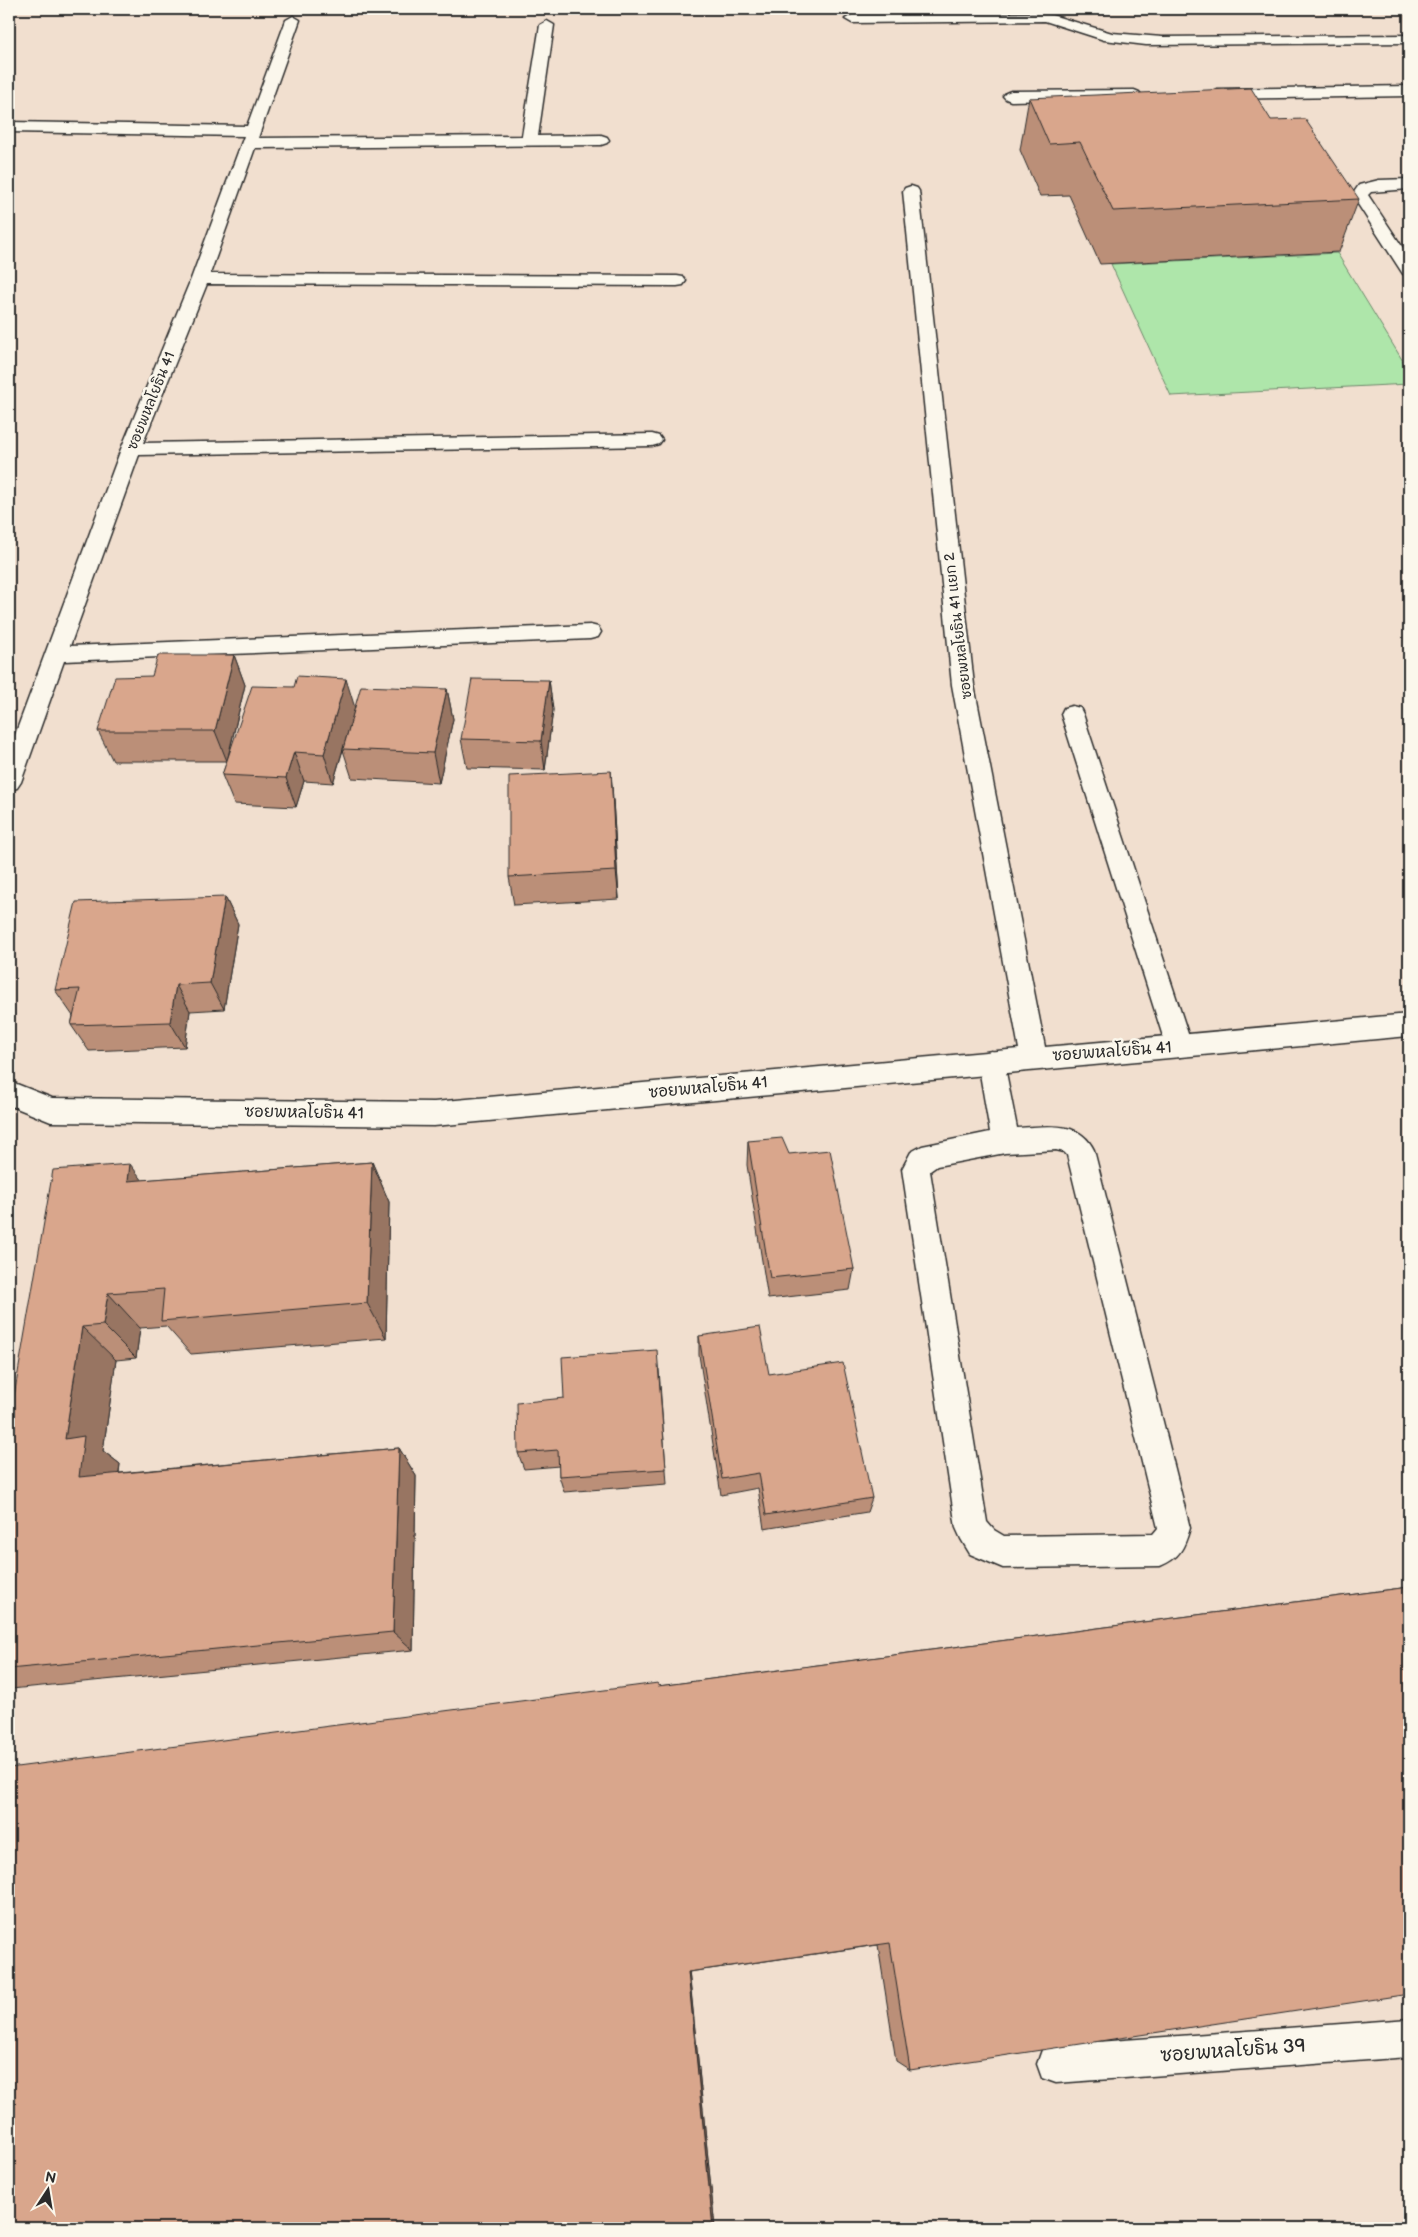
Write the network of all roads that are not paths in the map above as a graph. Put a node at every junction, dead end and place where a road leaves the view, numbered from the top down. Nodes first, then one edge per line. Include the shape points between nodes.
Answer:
1 (852, 19) dead end
2 (293, 20) dead end
3 (547, 25) dead end
4 (1409, 40) edge
5 (1409, 91) edge
6 (1150, 94) edge
7 (1200, 94) edge
8 (1010, 96) dead end
9 (9, 128) edge
10 (250, 137) junction
11 (601, 140) dead end
12 (529, 141) junction
13 (1409, 184) edge
14 (911, 191) dead end
15 (1409, 270) edge
16 (200, 279) junction
17 (678, 281) dead end
18 (652, 440) dead end
19 (131, 449) junction
20 (590, 632) dead end
21 (57, 654) junction
22 (1072, 714) dead end
23 (9, 782) edge
24 (1409, 1025) edge
25 (1180, 1046) junction
26 (1034, 1058) junction
27 (991, 1062) junction
28 (9, 1093) edge
29 (1005, 1141) junction
30 (1409, 2038) edge
31 (1056, 2064) edge

1 - 4 street via 1045,17 1121,39
2 - 10 street, ซอยพหลโยธิน 41
3 - 12 street
5 - 7 street
6 - 8 street
9 - 10 street
10 - 12 street
10 - 16 street, ซอยพหลโยธิน 41
11 - 12 street
13 - 15 street via 1365,188 1360,195
14 - 26 street, ซอยพหลโยธิน 41 แยก 2 via 963,685
16 - 17 street
16 - 19 street, ซอยพหลโยธิน 41
18 - 19 street
19 - 21 street, ซอยพหลโยธิน 41
20 - 21 street
21 - 23 street, ซอยพหลโยธิน 41
22 - 25 street
24 - 25 street, ซอยพหลโยธิน 41
25 - 26 street, ซอยพหลโยธิน 41
26 - 27 street, ซอยพหลโยธิน 41
27 - 28 street, ซอยพหลโยธิน 41 via 434,1114 50,1110
27 - 29 street
29 - 29 street via 926,1157 916,1169 972,1528 982,1542 1003,1552 1160,1550 1170,1540 1174,1528 1080,1150 1073,1142 1056,1138
30 - 31 street, ซอยพหลโยธิน 39

